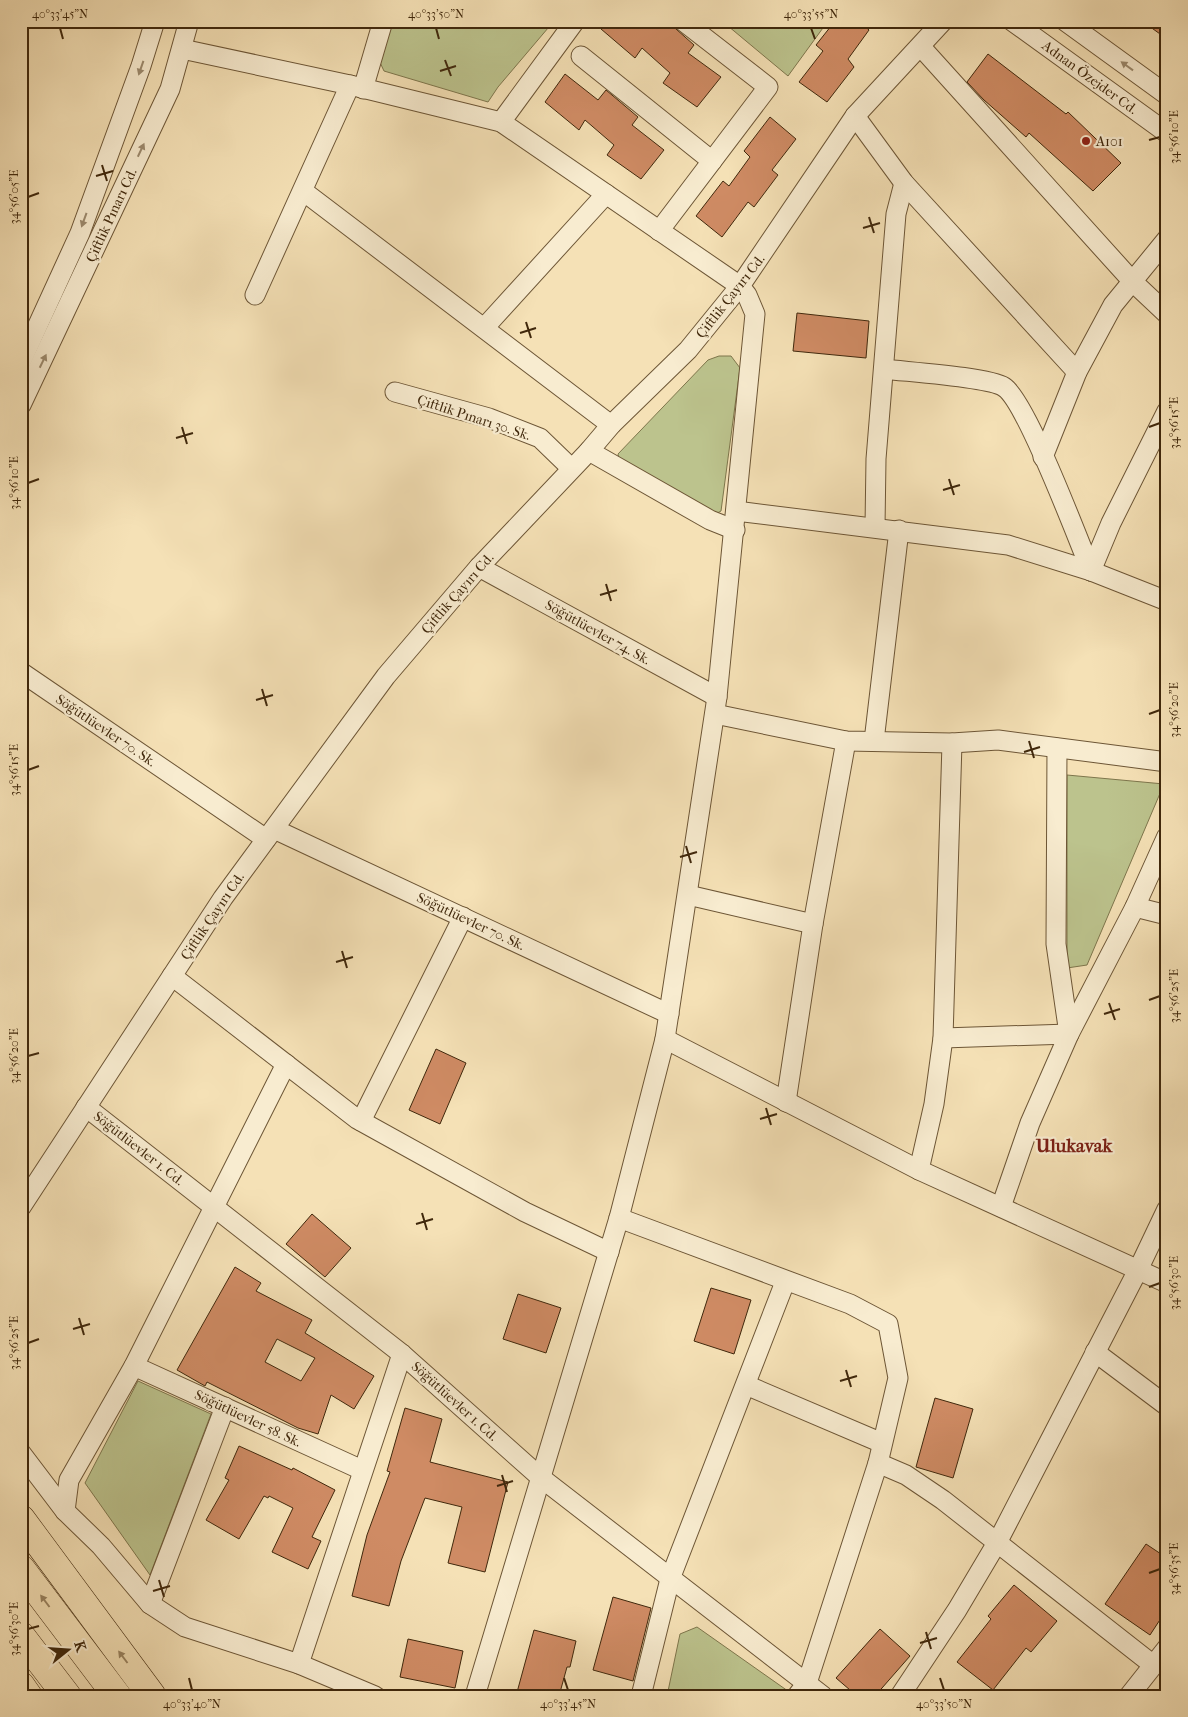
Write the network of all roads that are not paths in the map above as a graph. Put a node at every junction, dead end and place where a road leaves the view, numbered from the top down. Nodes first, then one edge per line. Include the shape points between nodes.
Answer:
1 (156, 21) edge
2 (190, 21) edge
3 (383, 21) edge
4 (575, 21) edge
5 (683, 21) edge
6 (943, 21) edge
7 (1012, 21) edge
8 (1064, 21) edge
9 (921, 47) junction
10 (182, 49) junction
11 (581, 56) dead end
12 (357, 87) junction
13 (1167, 95) edge
14 (855, 116) junction
15 (501, 122) junction
16 (1167, 133) edge
17 (712, 161) junction
18 (904, 183) junction
19 (303, 191) junction
20 (606, 194) junction
21 (659, 231) junction
22 (1167, 239) edge
23 (1133, 282) junction
24 (740, 286) junction
25 (256, 295) dead end
26 (1167, 314) edge
27 (484, 328) junction
28 (21, 362) edge
29 (884, 369) junction
30 (1077, 372) junction
31 (395, 392) dead end
32 (21, 405) edge
33 (1167, 412) edge
34 (610, 425) junction
35 (589, 451) junction
36 (1043, 457) junction
37 (571, 468) junction
38 (736, 511) junction
39 (875, 527) junction
40 (735, 530) junction
41 (899, 530) junction
42 (479, 567) junction
43 (1091, 571) junction
44 (1167, 601) edge
45 (21, 672) edge
46 (716, 706) junction
47 (846, 740) junction
48 (874, 741) junction
49 (952, 743) junction
50 (1057, 748) junction
51 (1167, 762) edge
52 (270, 834) junction
53 (1167, 836) edge
54 (688, 895) junction
55 (1135, 907) junction
56 (1167, 915) edge
57 (463, 917) junction
58 (813, 924) junction
59 (172, 976) junction
60 (669, 1014) junction
61 (1069, 1034) junction
62 (943, 1038) junction
63 (665, 1039) junction
64 (286, 1064) junction
65 (786, 1102) junction
66 (86, 1107) junction
67 (361, 1121) junction
68 (919, 1170) junction
69 (21, 1207) edge
70 (216, 1207) junction
71 (1001, 1207) junction
72 (1167, 1209) edge
73 (619, 1218) junction
74 (609, 1252) junction
75 (1138, 1270) junction
76 (785, 1282) junction
77 (1167, 1283) edge
78 (1095, 1352) junction
79 (402, 1354) junction
80 (134, 1366) junction
81 (746, 1385) junction
82 (1167, 1406) edge
83 (225, 1407) junction
84 (882, 1442) junction
85 (21, 1453) edge
86 (878, 1462) junction
87 (362, 1470) junction
88 (540, 1477) junction
89 (65, 1510) junction
90 (21, 1519) edge
91 (998, 1541) junction
92 (21, 1569) edge
93 (670, 1579) junction
94 (150, 1604) junction
95 (21, 1636) edge
96 (1167, 1648) edge
97 (299, 1664) junction
98 (1152, 1664) junction
99 (21, 1686) edge
100 (802, 1689) edge
101 (1131, 1695) edge
102 (28, 1696) edge
103 (67, 1696) edge
104 (117, 1696) edge
105 (152, 1696) edge
106 (375, 1696) edge
107 (476, 1696) edge
108 (642, 1696) edge
109 (824, 1696) edge
110 (900, 1696) edge

1 -> 28 street, Çiftlik Pınarı Cd. via 80,234
2 - 10 street, Çiftlik Pınarı Cd.
3 - 12 street
4 - 15 street
5 - 17 street via 768,87
6 - 9 street, Çiftlik Çayırı Cd.
7 - 16 street, Adnan Özejder Cd.
13 -> 8 street
9 - 14 street, Çiftlik Çayırı Cd.
9 - 23 street
10 - 12 street
32 -> 10 street, Çiftlik Pınarı Cd. via 170,89
11 - 17 street
12 - 15 street
12 - 19 street
14 - 18 street
14 - 24 street, Çiftlik Çayırı Cd.
15 - 20 street
17 - 21 street
18 - 29 street via 896,214
18 - 30 street
19 - 25 street
19 - 27 street
20 - 21 street
20 - 27 street
21 - 24 street
22 - 23 street
23 - 26 street
23 - 30 street via 1113,305
24 - 34 street, Çiftlik Çayırı Cd. via 688,350
24 - 38 street via 747,294 754,314
27 - 34 street
29 - 36 street via 992,382 1004,387 1017,402
29 - 39 street via 876,459
30 - 36 street
31 - 37 street, Çiftlik Pınarı 30. Sk. via 489,418 540,438
33 - 43 street via 1111,523
34 - 35 street, Çiftlik Çayırı Cd.
35 - 37 street, Çiftlik Çayırı Cd.
35 - 40 street via 710,520
36 - 43 street
37 - 42 street, Çiftlik Çayırı Cd.
38 - 39 street
38 - 40 street
39 - 41 street
40 - 46 street
41 - 43 street via 1008,545
41 - 48 street
42 - 46 street, Söğütlüevler 74. Sk.
42 - 52 street, Çiftlik Çayırı Cd. via 386,676
43 - 44 street
45 - 52 street, Söğütlüevler 70. Sk.
46 - 47 street, Söğütlüevler 74. Sk.
46 - 54 street
47 - 48 street, Söğütlüevler 74. Sk.
47 - 58 street
48 - 49 street, Söğütlüevler 74. Sk.
49 - 50 street, Söğütlüevler 74. Sk. via 998,740
49 - 62 street
50 - 51 street, Söğütlüevler 74. Sk.
50 - 61 street via 1056,944
52 - 57 street, Söğütlüevler 70. Sk.
52 - 59 street, Çiftlik Çayırı Cd.
53 - 55 street
54 - 58 street
54 - 60 street
55 - 56 street
55 - 61 street
57 - 60 street, Söğütlüevler 70. Sk.
57 - 67 street
58 - 65 street
59 - 64 street
59 - 66 street, Çiftlik Çayırı Cd.
60 - 63 street
61 - 62 street
61 - 71 street via 1030,1123
62 - 68 street via 934,1104
63 - 65 street
63 - 73 street
64 - 67 street
64 - 70 street
65 - 68 street
66 - 69 street, Çiftlik Çayırı Cd.
66 - 70 street, Söğütlüevler 1. Cd.
67 - 74 street via 525,1212
68 - 71 street
70 - 79 street, Söğütlüevler 1. Cd.
70 - 80 street
71 - 75 street
72 - 75 street
73 - 74 street
73 - 76 street
74 - 88 street
75 - 77 street
75 - 78 street
76 - 81 street
76 - 84 street via 850,1304 888,1324 898,1378
78 - 82 street
78 - 91 street
79 - 87 street
79 - 88 street, Söğütlüevler 1. Cd.
80 - 83 street, Söğütlüevler 58. Sk.
80 - 89 street via 69,1480
81 - 84 street
81 - 93 street
83 - 87 street, Söğütlüevler 58. Sk.
83 - 94 street
84 - 86 street
85 - 89 street
86 - 91 street via 906,1475
86 - 100 street
87 - 97 street
88 - 93 street, Söğütlüevler 1. Cd.
88 - 107 street
89 - 94 street via 101,1546
105 -> 90 highway
91 - 98 street
91 - 110 street
104 -> 92 highway
93 - 100 street, Söğütlüevler 1. Cd.
93 - 108 street
94 - 97 street via 185,1627
95 - 103 highway
96 - 98 street
97 - 106 street
98 - 101 street
99 - 102 highway
100 - 109 street, Söğütlüevler 1. Cd.

